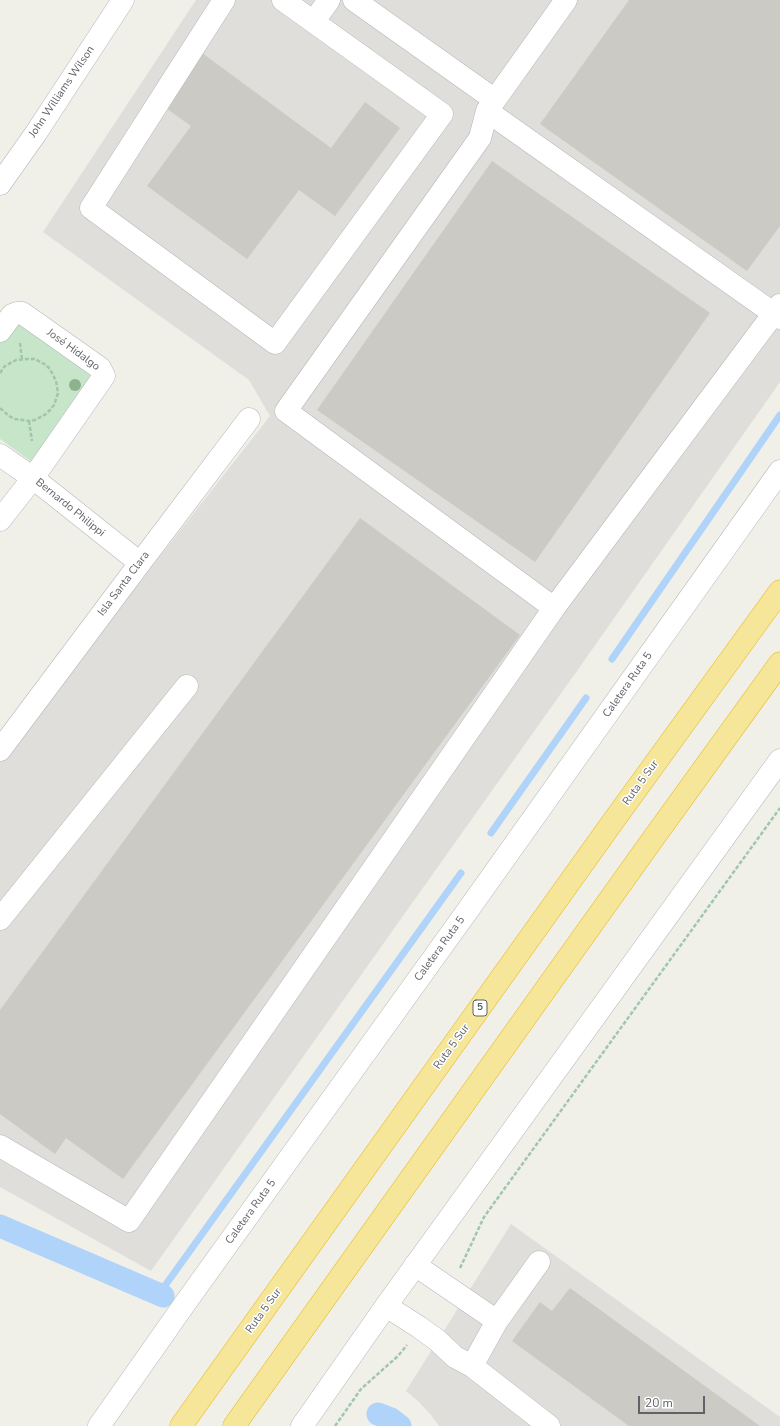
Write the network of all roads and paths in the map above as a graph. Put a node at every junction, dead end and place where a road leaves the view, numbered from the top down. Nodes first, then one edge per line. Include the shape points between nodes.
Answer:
1 (123, 0) edge
2 (224, 0) edge
3 (283, 0) edge
4 (329, 0) edge
5 (354, 0) edge
6 (566, 0) edge
7 (314, 21) junction
8 (491, 106) junction
9 (0, 184) edge
10 (778, 312) edge
11 (0, 331) edge
12 (0, 373) edge
13 (0, 408) edge
14 (249, 419) dead end
15 (0, 455) edge
16 (780, 471) edge
17 (32, 478) junction
18 (0, 520) edge
19 (140, 563) junction
20 (780, 591) edge
21 (554, 608) junction
22 (780, 663) edge
23 (187, 686) dead end
24 (0, 750) edge
25 (780, 760) edge
26 (780, 808) edge
27 (0, 919) edge
28 (0, 1146) edge
29 (538, 1262) dead end
30 (415, 1265) junction
31 (447, 1287) junction
32 (386, 1306) junction
33 (497, 1321) junction
34 (419, 1327) junction
35 (472, 1366) junction
36 (99, 1426) edge
37 (181, 1426) edge
38 (234, 1426) edge
39 (302, 1426) edge
40 (335, 1426) edge
41 (549, 1426) edge

1 - 9 street, John Williams Wilson
2 - 7 street via 90,208 275,343 442,114
3 - 7 street
4 - 7 street
5 - 8 street
6 - 8 street
8 - 10 street
8 - 21 street via 480,138 286,411
10 - 21 street
11 - 17 street, José Hidalgo via 12,315 22,313 100,368 103,373 102,379
12 - 13 path via 5,366 16,360 35,360 50,369 58,393 50,410 35,420 15,419
14 - 19 street, Isla Santa Clara
15 - 17 street, Bernardo Philippi
16 - 36 street, Caletera Ruta 5
17 - 18 street
17 - 19 street, Bernardo Philippi
19 - 24 street, Isla Santa Clara
20 - 37 highway, Ruta 5 Sur / 5
21 - 28 street via 129,1222
22 - 38 highway
23 - 27 street
25 - 30 street
26 - 31 path via 484,1217 463,1263
29 - 33 street
30 - 31 street
30 - 32 street
31 - 33 street
32 - 34 street
32 - 39 street
33 - 35 street
34 - 35 street via 455,1357
34 - 40 path via 404,1350 360,1389
35 - 41 street

